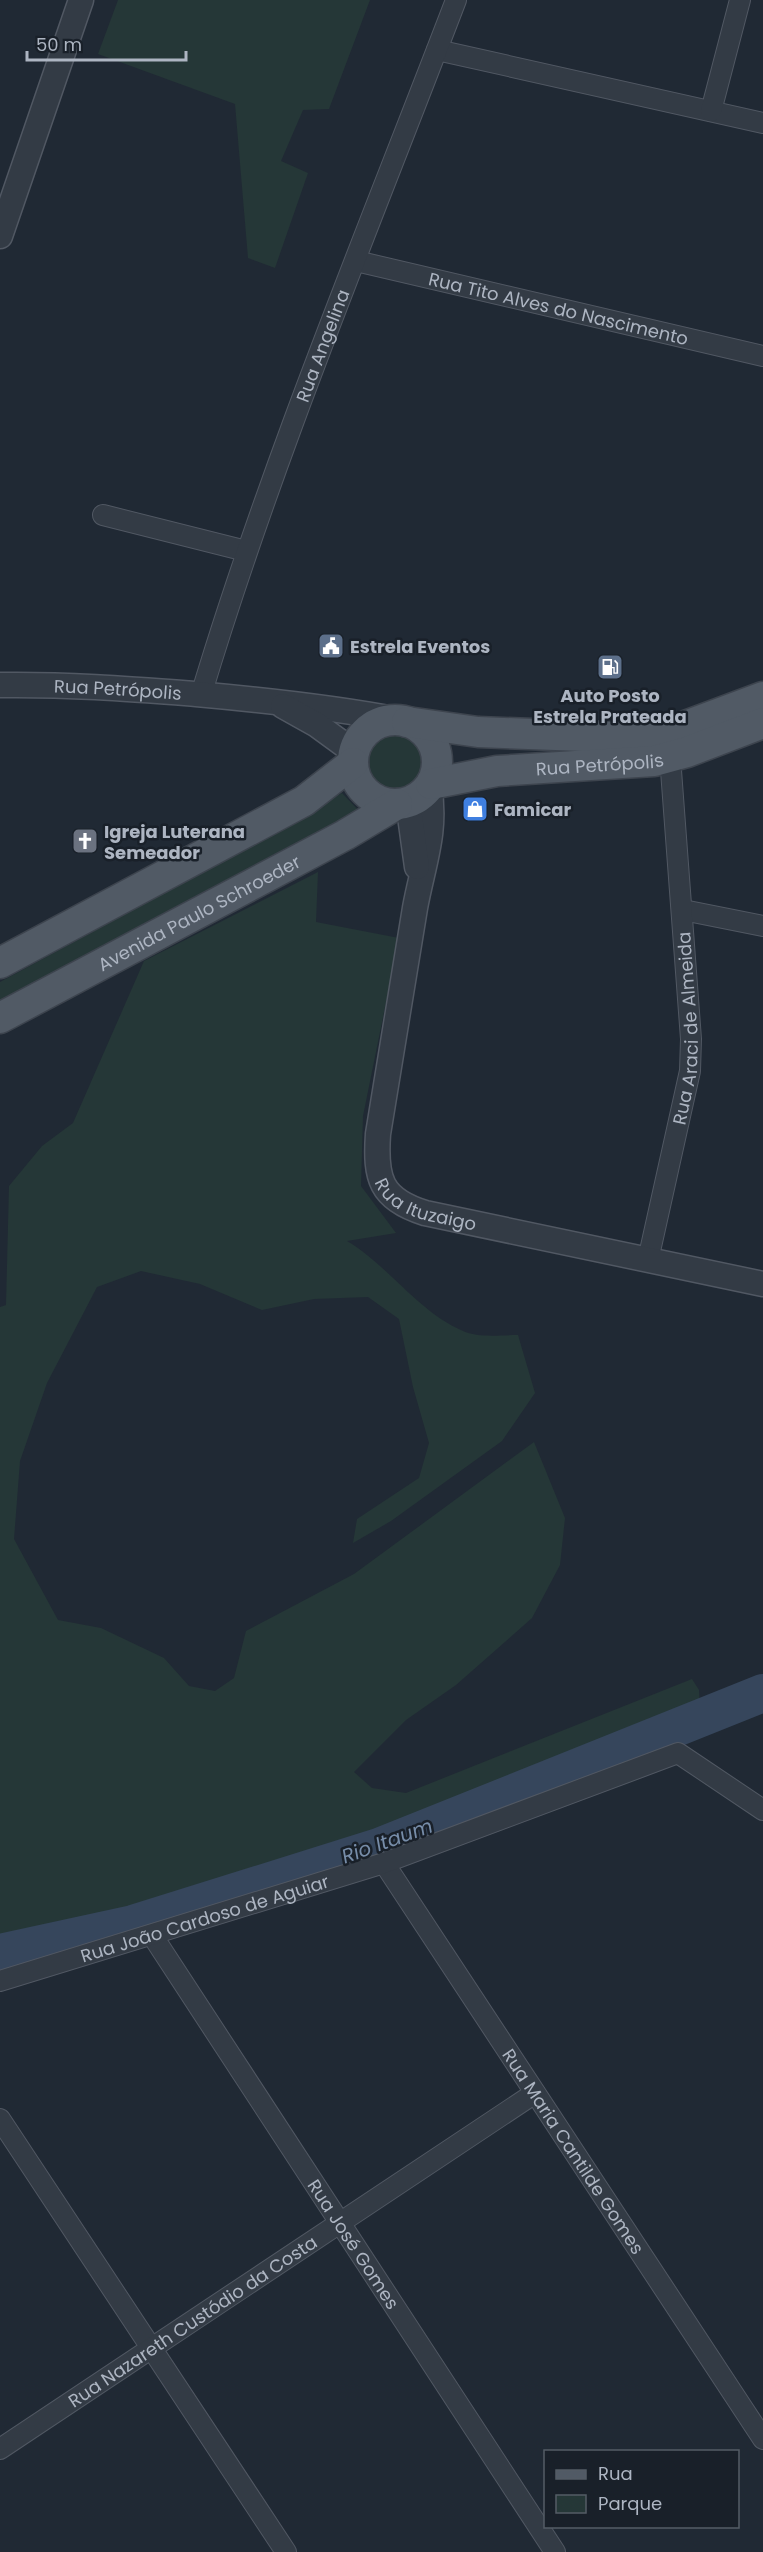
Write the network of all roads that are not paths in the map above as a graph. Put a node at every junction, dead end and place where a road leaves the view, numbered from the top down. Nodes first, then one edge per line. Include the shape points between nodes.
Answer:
1 (81, 0) edge
2 (456, 0) edge
3 (740, 0) edge
4 (437, 50) junction
5 (711, 111) junction
6 (763, 123) edge
7 (0, 236) edge
8 (356, 261) junction
9 (763, 356) edge
10 (103, 515) dead end
11 (246, 551) junction
12 (0, 685) edge
13 (201, 695) junction
14 (763, 697) edge
15 (273, 701) junction
16 (403, 721) junction
17 (763, 723) edge
18 (670, 757) junction
19 (354, 758) junction
20 (416, 794) junction
21 (683, 910) junction
22 (763, 926) edge
23 (0, 963) edge
24 (0, 1018) edge
25 (648, 1260) junction
26 (763, 1284) edge
27 (763, 1810) edge
28 (384, 1863) junction
29 (152, 1935) junction
30 (0, 1981) edge
31 (535, 2093) junction
32 (0, 2119) edge
33 (340, 2223) junction
34 (151, 2348) junction
35 (763, 2439) edge
36 (0, 2449) edge
37 (286, 2552) edge
38 (555, 2552) edge

1 - 7 street
2 - 4 street, Rua Angelina
3 - 5 street
4 - 5 street
4 - 8 street, Rua Angelina
5 - 6 street
8 - 9 street, Rua Tito Alves do Nascimento
8 - 11 street, Rua Angelina
10 - 11 street
11 - 13 street, Rua Angelina
12 - 13 street, Rua Petrópolis via 81,685
13 - 15 street, Rua Petrópolis
14 - 16 main road, Rua Petrópolis via 672,731 638,738 484,732
15 - 16 street, Rua Petrópolis
15 - 19 street, Rua Petrópolis via 317,725
16 - 19 main road via 375,725 366,732
16 - 20 main road via 419,727 434,747 436,759
17 - 18 main road, Rua Petrópolis
18 - 20 main road, Rua Petrópolis via 497,771
18 - 21 street, Rua Araci de Almeida
19 - 20 main road via 359,784 366,793 386,803
19 - 23 main road via 304,801
20 - 24 main road, Avenida Paulo Schroeder
20 - 25 street, Rua Ituzaigo via 418,891 378,1134 378,1166 390,1194 402,1206 425,1213
21 - 22 street
21 - 25 street, Rua Araci de Almeida via 691,1019 690,1071
25 - 26 street, Rua Ituzaigo
27 - 28 street, Rua João Cardoso de Aguiar via 678,1753
28 - 29 street, Rua João Cardoso de Aguiar
28 - 31 street, Rua Maria Cantilde Gomes
29 - 30 street, Rua João Cardoso de Aguiar
29 - 33 street, Rua José Gomes
31 - 33 street, Rua Nazareth Custódio da Costa
31 - 35 street, Rua Maria Cantilde Gomes
32 - 34 street
33 - 34 street, Rua Nazareth Custódio da Costa
33 - 38 street, Rua José Gomes
34 - 36 street, Rua Nazareth Custódio da Costa
34 - 37 street

